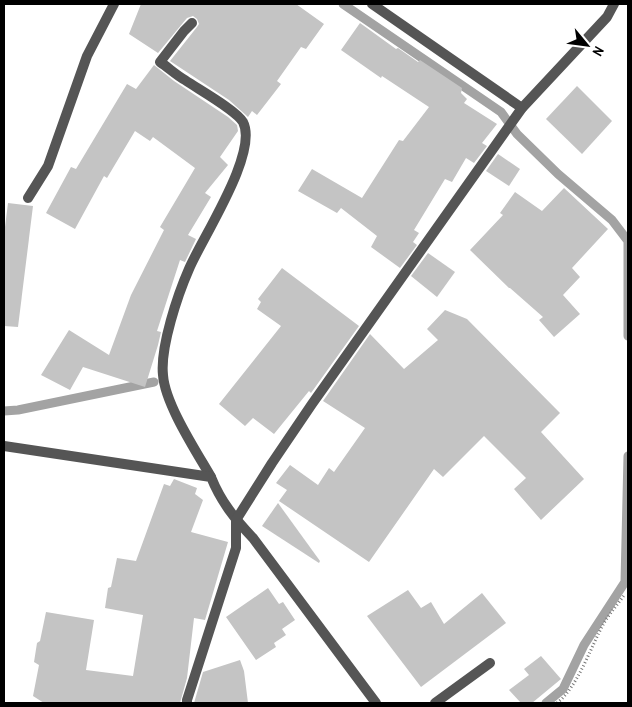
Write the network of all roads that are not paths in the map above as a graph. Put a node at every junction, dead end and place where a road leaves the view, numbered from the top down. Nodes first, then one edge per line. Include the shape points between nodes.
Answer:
1 (114, 4) edge
2 (372, 4) edge
3 (614, 4) edge
4 (192, 23) dead end
5 (522, 108) junction
6 (28, 198) dead end
7 (4, 446) edge
8 (210, 477) junction
9 (236, 520) junction
10 (490, 663) dead end
11 (187, 703) edge
12 (376, 703) edge
13 (435, 703) edge

1 - 6 street via 87,56 48,166
2 - 5 street
3 - 5 street via 607,17
4 - 8 street via 160,62 243,122 246,134 240,166 188,270 164,352 162,373 165,388
5 - 9 street via 312,404
7 - 8 street
8 - 9 street via 219,497
9 - 11 street via 236,548
9 - 12 street via 253,538
10 - 13 street

